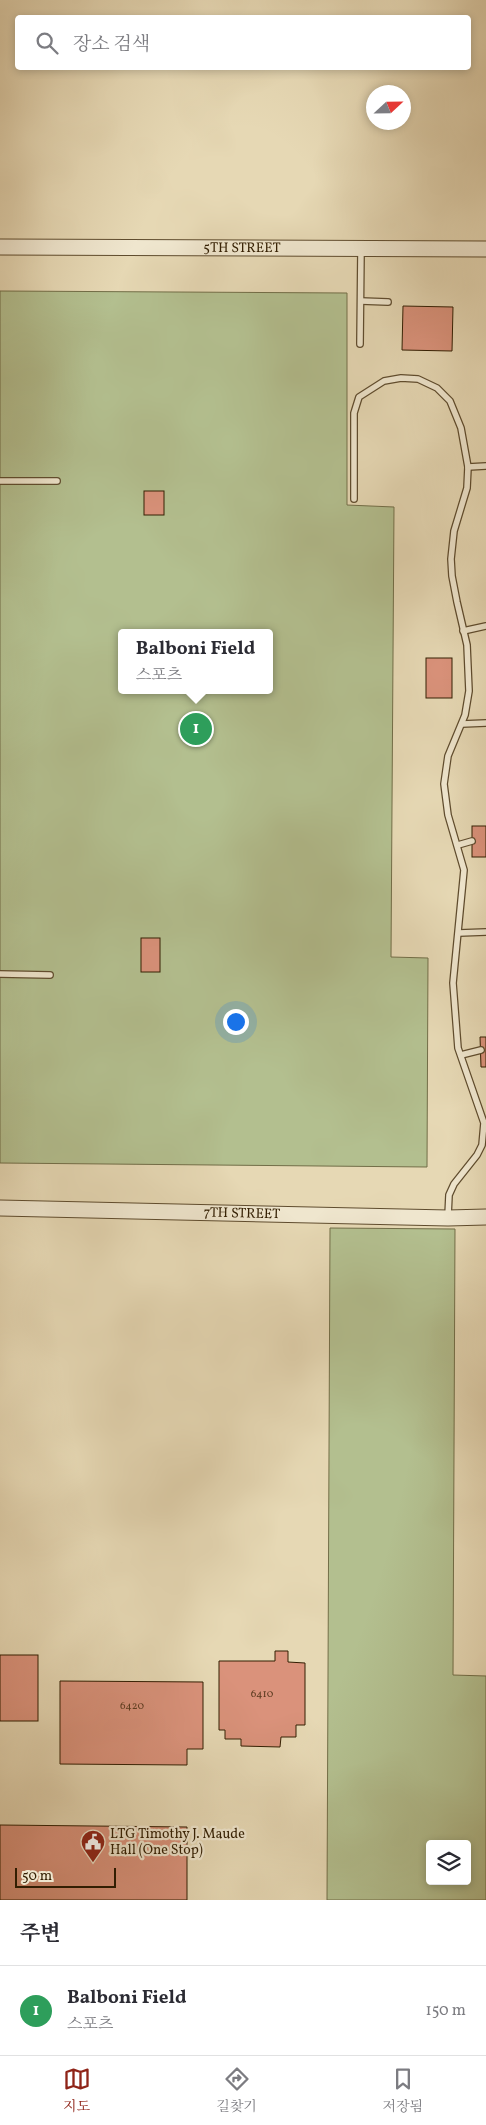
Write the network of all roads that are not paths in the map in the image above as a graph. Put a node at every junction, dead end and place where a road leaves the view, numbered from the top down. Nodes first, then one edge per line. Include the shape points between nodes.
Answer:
1 (0, 247) edge
2 (361, 248) junction
3 (486, 249) edge
4 (360, 301) junction
5 (388, 302) dead end
6 (360, 344) dead end
7 (486, 466) edge
8 (468, 468) junction
9 (0, 481) edge
10 (57, 481) dead end
11 (354, 498) dead end
12 (486, 626) edge
13 (464, 631) junction
14 (486, 723) edge
15 (462, 724) junction
16 (472, 840) dead end
17 (458, 845) junction
18 (486, 932) edge
19 (459, 933) junction
20 (0, 974) edge
21 (50, 975) dead end
22 (480, 1050) dead end
23 (461, 1055) junction
24 (0, 1208) edge
25 (486, 1217) edge
26 (448, 1218) junction

1 - 2 street, 5TH STREET
2 - 3 street, 5TH STREET
2 - 4 lane
4 - 5 lane
4 - 6 lane
7 - 8 lane
8 - 11 lane via 461,428 450,401 437,388 418,379 384,381 360,397 354,413
8 - 13 lane via 467,488 454,531 451,559
9 - 10 lane
12 - 13 lane
13 - 15 lane via 469,691
14 - 15 lane
15 - 17 lane via 448,756 444,784 448,815
16 - 17 lane
17 - 19 lane via 464,870
18 - 19 lane
19 - 23 lane via 454,983
20 - 21 lane
22 - 23 lane
23 - 26 lane via 481,1113 484,1133 477,1154 449,1195
24 - 26 street, 7TH STREET
25 - 26 street, 7TH STREET

